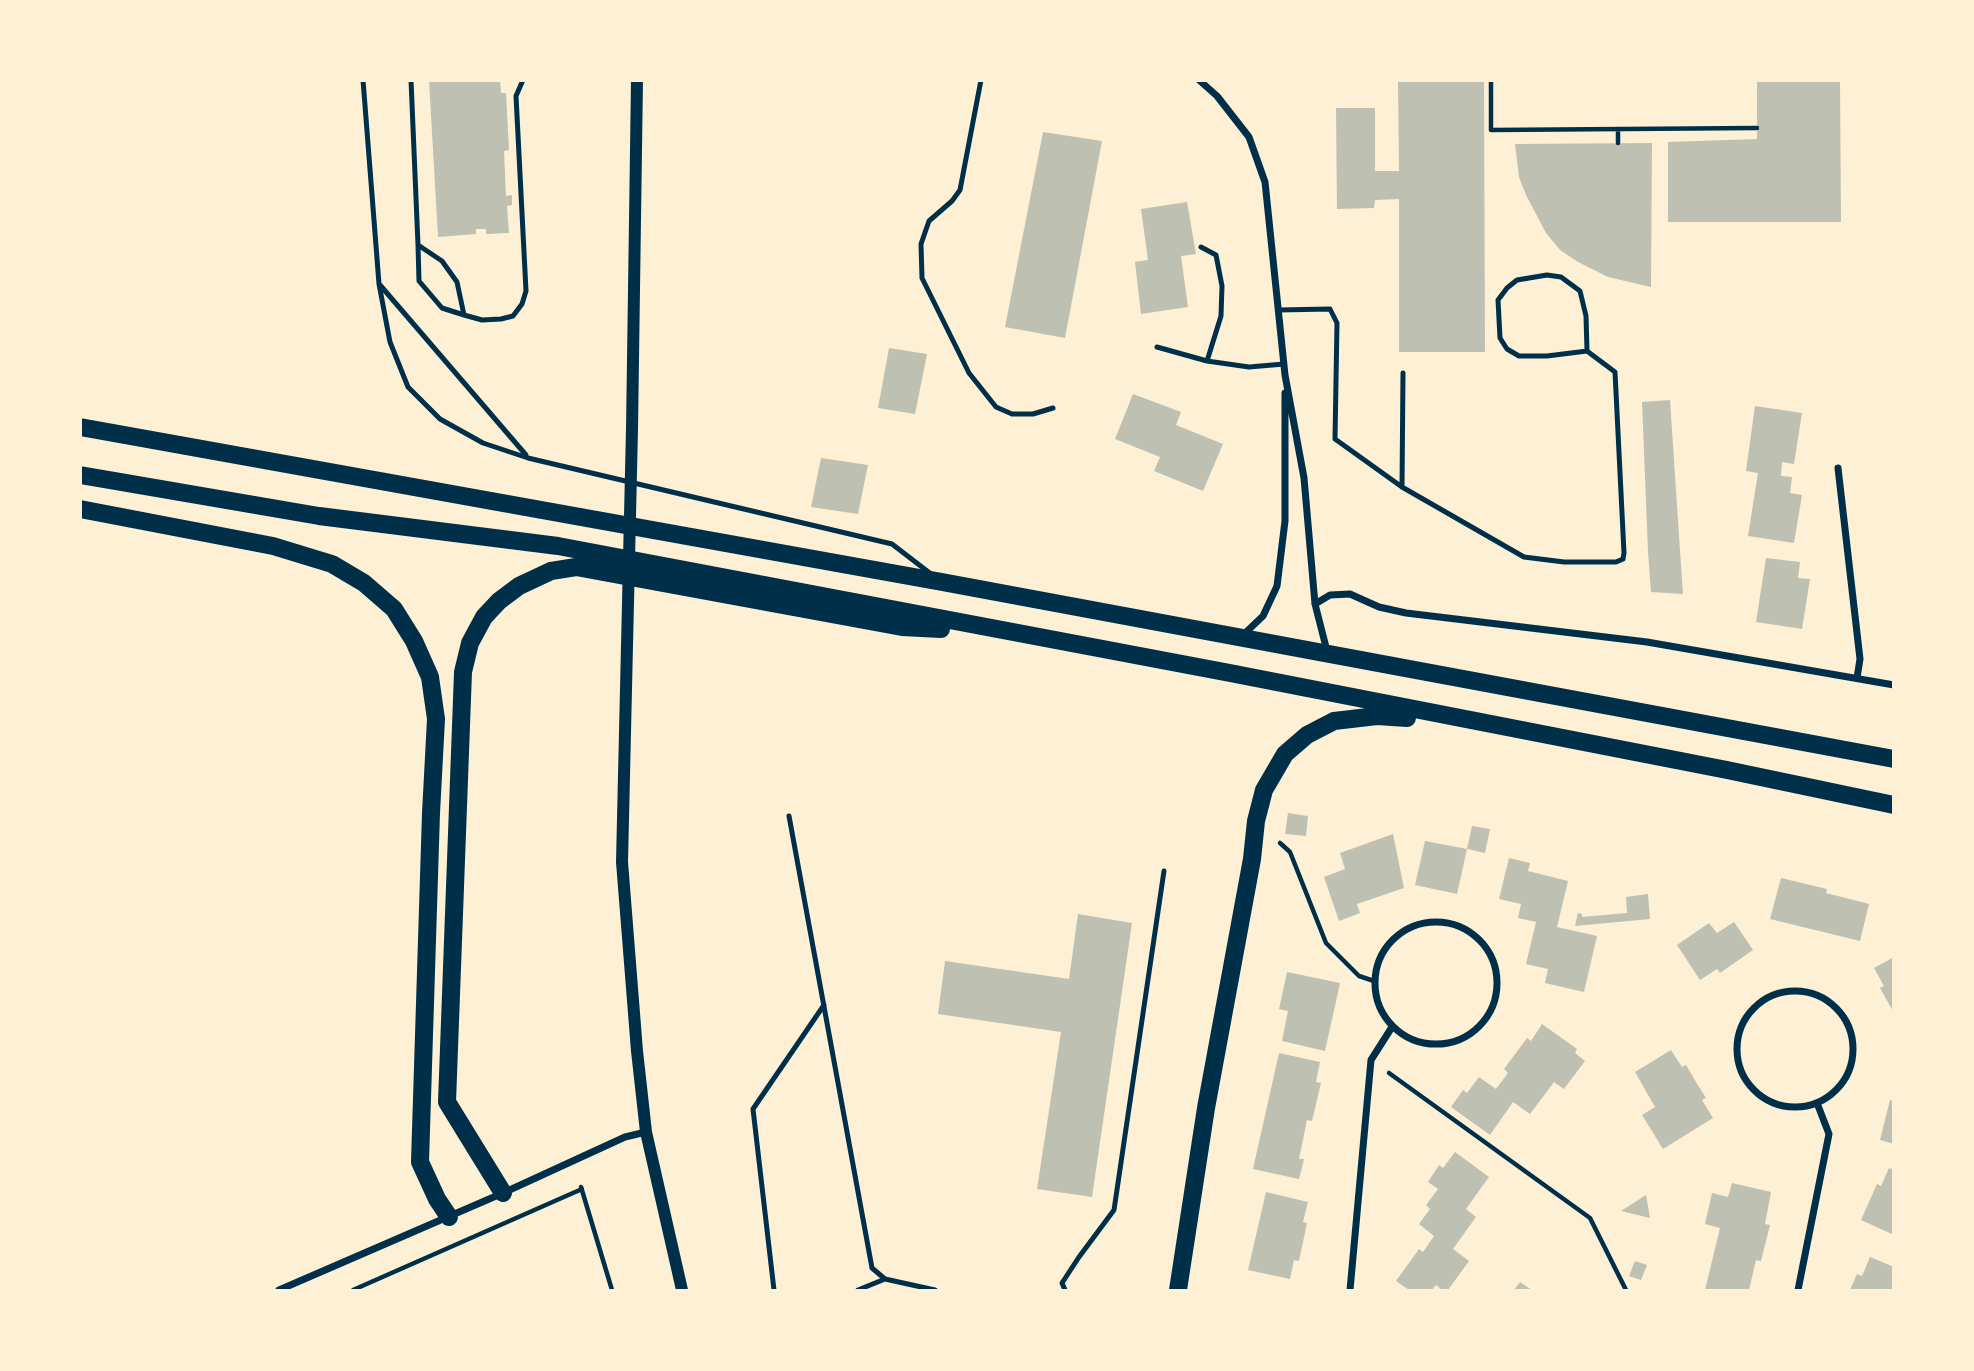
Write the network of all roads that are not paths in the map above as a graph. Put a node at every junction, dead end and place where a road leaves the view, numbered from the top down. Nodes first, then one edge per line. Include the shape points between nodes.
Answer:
1 (363, 80) edge
2 (411, 80) edge
3 (523, 80) edge
4 (637, 80) edge
5 (981, 80) edge
6 (1199, 80) edge
7 (418, 245) junction
8 (1201, 247) dead end
9 (379, 284) junction
10 (1278, 310) junction
11 (464, 315) junction
12 (1157, 347) dead end
13 (1587, 351) junction
14 (1207, 361) junction
15 (1284, 365) junction
16 (1403, 373) dead end
17 (1285, 375) junction
18 (1053, 408) dead end
19 (80, 427) edge
20 (528, 458) junction
21 (1838, 468) dead end
22 (80, 475) edge
23 (1402, 487) junction
24 (80, 509) edge
25 (942, 582) junction
26 (1315, 604) junction
27 (1001, 631) junction
28 (1241, 638) junction
29 (1328, 653) junction
30 (1857, 678) junction
31 (1894, 685) edge
32 (1479, 723) junction
33 (1894, 759) edge
34 (1894, 805) edge
35 (789, 816) dead end
36 (1164, 871) dead end
37 (824, 1005) junction
38 (1392, 1027) junction
39 (1818, 1103) junction
40 (646, 1132) junction
41 (503, 1193) junction
42 (449, 1217) junction
43 (885, 1279) junction
44 (279, 1290) edge
45 (682, 1290) edge
46 (774, 1290) edge
47 (858, 1290) edge
48 (935, 1290) edge
49 (1065, 1290) edge
50 (1178, 1290) edge
51 (1350, 1290) edge
52 (1798, 1290) edge

1 - 9 lane
2 - 7 lane
3 - 11 lane via 516,96 526,291 513,316 482,320
4 - 40 street via 622,862
5 - 18 lane via 960,190 929,221 921,244 922,278 969,373 996,407 1012,414
6 - 10 street via 1249,137 1265,182
7 - 11 lane via 442,261 457,282
7 - 11 lane via 419,281 442,308
8 - 14 lane via 1216,255 1222,286 1221,316
9 - 20 lane
9 - 20 lane via 390,342 408,387 440,419 483,443
10 - 15 street
10 - 23 lane via 1330,309 1337,323 1335,439
12 - 14 lane
13 - 13 lane via 1580,291 1561,277 1517,280 1498,300 1500,338 1519,356
13 - 23 lane via 1615,372 1623,559 1564,562 1524,557
14 - 15 lane via 1249,367
15 - 17 street
16 - 23 lane
17 - 26 street via 1304,478
17 - 28 street via 1285,521 1277,586 1263,615
19 - 25 main road
20 - 25 lane via 892,544
21 - 30 street via 1860,659
22 - 27 main road via 320,516 558,546
24 - 42 main road via 273,546 332,564 364,583 394,610 414,640 430,677 436,719 420,1162
25 - 28 main road
26 - 29 street
26 - 30 street via 1330,595 1350,594 1406,613 1647,642
27 - 32 main road
27 - 41 main road via 902,627 576,567 551,570 519,586 484,617 470,643 463,672 447,1102
28 - 29 main road
29 - 33 main road
30 - 31 street
32 - 34 main road
32 - 50 main road via 1377,716 1334,721 1285,754 1264,790
35 - 37 lane
36 - 49 lane via 1114,1210 1062,1283
37 - 43 lane via 872,1268
37 - 46 lane via 753,1109
38 - 38 street via 1423,1044 1459,1040 1475,1031 1495,1001 1495,965 1487,949 1467,931 1443,922 1410,927 1396,937 1377,964 1374,981 1382,1013
38 - 51 street via 1371,1060
39 - 39 street via 1843,1083 1851,1068 1854,1052 1846,1020 1822,997 1790,991 1774,995 1759,1003 1740,1030 1737,1047 1745,1078 1769,1101 1801,1107
39 - 52 street via 1829,1134
40 - 41 street via 625,1137
40 - 45 street
41 - 42 street
42 - 44 street
43 - 47 lane
43 - 48 lane

